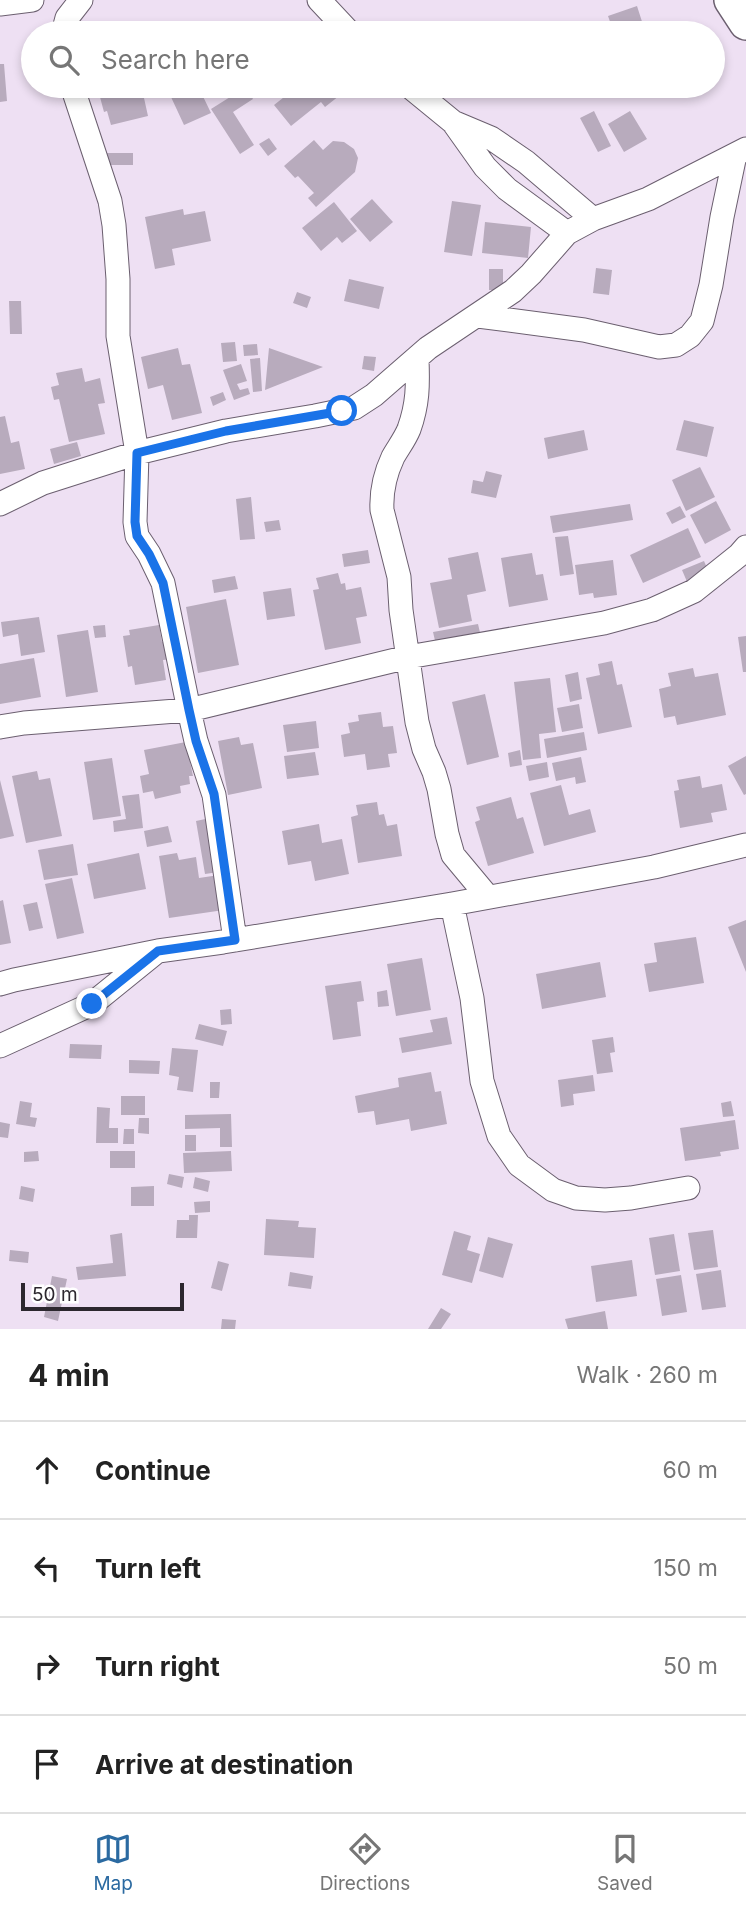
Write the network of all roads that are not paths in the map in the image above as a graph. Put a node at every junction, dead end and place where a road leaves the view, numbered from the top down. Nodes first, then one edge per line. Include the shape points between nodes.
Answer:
1 (32, 0) edge
2 (80, 0) edge
3 (319, 0) edge
4 (731, 0) edge
5 (0, 4) edge
6 (66, 21) edge
7 (339, 21) edge
8 (746, 23) edge
9 (76, 98) edge
10 (424, 98) edge
11 (453, 122) junction
12 (741, 152) edge
13 (593, 219) junction
14 (567, 233) junction
15 (478, 316) junction
16 (417, 359) junction
17 (137, 453) junction
18 (0, 504) edge
19 (746, 547) edge
20 (408, 657) junction
21 (189, 710) junction
22 (0, 727) edge
23 (746, 845) edge
24 (488, 897) junction
25 (452, 904) junction
26 (235, 940) junction
27 (158, 951) junction
28 (0, 984) edge
29 (0, 1046) edge
30 (688, 1188) dead end

1 - 5 street
2 - 6 street
3 - 7 street
4 - 8 street
9 - 17 street via 110,201 118,336
10 - 11 street
11 - 13 street via 491,138 526,162
11 - 14 street via 507,189
12 - 13 street via 648,200
12 - 15 street via 722,217 702,321 676,345 659,347 584,330
13 - 14 street
14 - 15 street via 513,291
15 - 16 street
16 - 17 street via 354,408
16 - 20 street via 418,393 412,417 386,475 381,498 398,577
17 - 18 street via 43,483
17 - 21 street via 137,536 163,583
19 - 20 street via 694,591 652,610 604,623
20 - 21 street
20 - 24 street via 421,737 439,789 453,855
21 - 22 street
21 - 26 street via 214,794
23 - 24 street
24 - 25 street
25 - 26 street
25 - 30 street via 472,998 482,1081 499,1136 519,1165 553,1190 576,1198 631,1198
26 - 27 street
27 - 28 street
27 - 29 street via 92,1004

